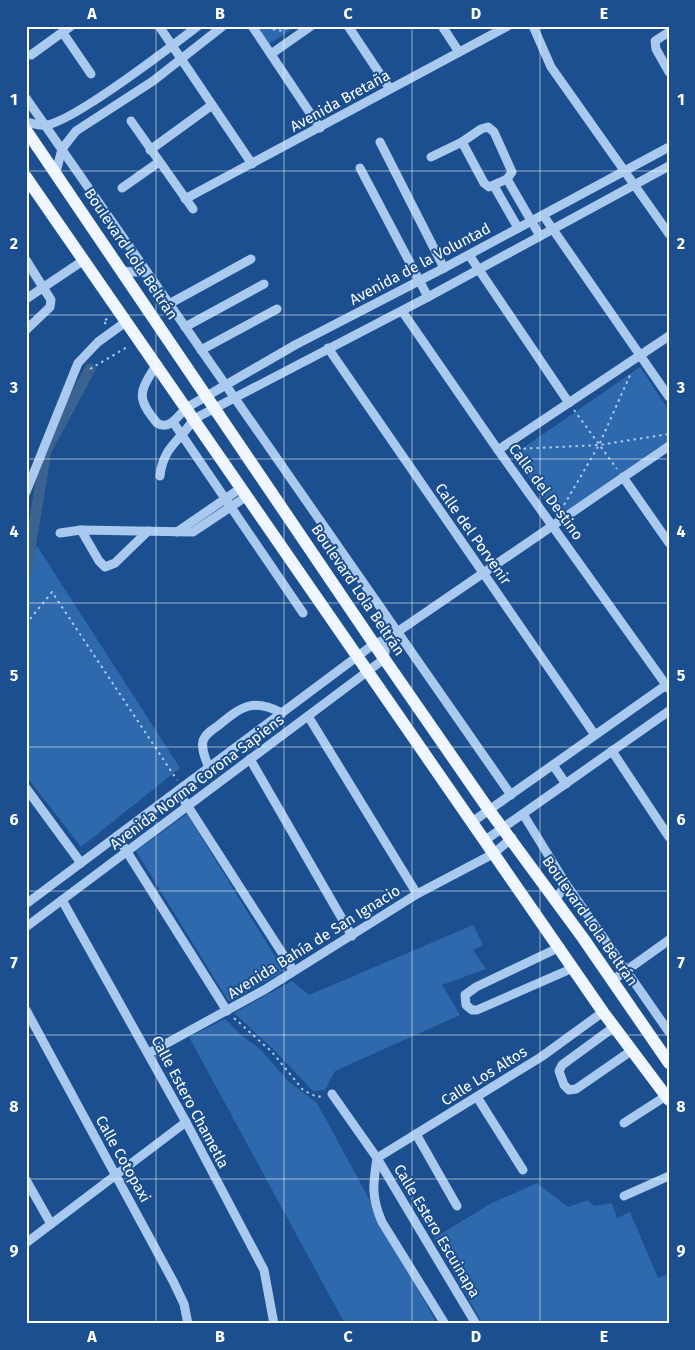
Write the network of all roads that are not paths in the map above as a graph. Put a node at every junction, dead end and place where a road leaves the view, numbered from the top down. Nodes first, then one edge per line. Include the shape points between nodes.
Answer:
1 (71, 26) edge
2 (159, 26) edge
3 (198, 26) edge
4 (224, 26) edge
5 (252, 26) edge
6 (311, 26) edge
7 (348, 26) edge
8 (442, 26) edge
9 (508, 26) edge
10 (533, 26) edge
11 (669, 32) edge
12 (63, 33) junction
13 (171, 45) junction
14 (459, 52) junction
15 (271, 54) junction
16 (31, 55) dead end
17 (181, 60) junction
18 (669, 72) edge
19 (91, 74) dead end
20 (390, 89) junction
21 (26, 98) edge
22 (86, 105) junction
23 (212, 105) junction
24 (98, 118) junction
25 (131, 121) dead end
26 (26, 122) edge
27 (45, 125) junction
28 (320, 128) junction
29 (26, 130) edge
30 (380, 142) dead end
31 (462, 142) junction
32 (669, 147) edge
33 (62, 149) junction
34 (150, 150) junction
35 (431, 157) dead end
36 (159, 162) junction
37 (252, 164) junction
38 (669, 166) edge
39 (360, 168) dead end
40 (624, 171) junction
41 (56, 172) junction
42 (26, 177) edge
43 (507, 179) junction
44 (634, 184) junction
45 (494, 186) junction
46 (122, 188) dead end
47 (185, 199) junction
48 (520, 203) junction
49 (193, 209) dead end
50 (508, 210) junction
51 (543, 215) junction
52 (530, 222) junction
53 (518, 228) junction
54 (552, 229) junction
55 (669, 234) edge
56 (540, 236) junction
57 (469, 255) junction
58 (251, 259) dead end
59 (26, 260) edge
60 (84, 260) junction
61 (444, 268) junction
62 (122, 270) junction
63 (479, 270) junction
64 (147, 273) junction
65 (419, 281) junction
66 (264, 284) dead end
67 (44, 287) junction
68 (428, 297) junction
69 (26, 299) edge
70 (169, 304) junction
71 (278, 309) dead end
72 (402, 310) junction
73 (127, 321) junction
74 (185, 327) junction
75 (26, 330) edge
76 (669, 336) edge
77 (295, 345) junction
78 (328, 348) junction
79 (201, 350) junction
80 (640, 355) junction
81 (303, 360) junction
82 (157, 364) junction
83 (225, 385) junction
84 (206, 396) junction
85 (233, 397) junction
86 (669, 397) edge
87 (569, 403) junction
88 (186, 408) junction
89 (215, 408) junction
90 (194, 419) junction
91 (173, 422) junction
92 (183, 437) junction
93 (669, 446) edge
94 (498, 450) junction
95 (160, 476) dead end
96 (623, 477) junction
97 (26, 492) edge
98 (244, 492) junction
99 (228, 503) junction
100 (553, 525) junction
101 (82, 530) junction
102 (148, 531) junction
103 (60, 533) dead end
104 (669, 543) edge
105 (484, 572) junction
106 (303, 613) dead end
107 (396, 632) junction
108 (387, 639) junction
109 (374, 644) junction
110 (357, 657) junction
111 (384, 659) junction
112 (367, 672) junction
113 (668, 686) edge
114 (669, 712) edge
115 (282, 713) junction
116 (308, 716) junction
117 (595, 735) junction
118 (612, 751) junction
119 (250, 759) junction
120 (552, 765) junction
121 (209, 768) junction
122 (566, 784) junction
123 (26, 788) edge
124 (180, 789) junction
125 (511, 795) junction
126 (188, 806) junction
127 (489, 810) junction
128 (524, 814) junction
129 (472, 822) junction
130 (503, 828) junction
131 (117, 836) junction
132 (669, 837) edge
133 (512, 838) junction
134 (484, 841) junction
135 (127, 852) junction
136 (493, 854) junction
137 (81, 863) junction
138 (566, 884) junction
139 (417, 894) junction
140 (556, 899) junction
141 (62, 900) junction
142 (27, 901) edge
143 (26, 927) edge
144 (352, 936) junction
145 (669, 940) edge
146 (560, 947) junction
147 (573, 968) junction
148 (293, 970) junction
149 (626, 970) junction
150 (612, 980) junction
151 (26, 1010) edge
152 (227, 1011) junction
153 (603, 1012) junction
154 (614, 1027) junction
155 (669, 1032) edge
156 (664, 1046) edge
157 (631, 1051) junction
158 (148, 1053) junction
159 (669, 1063) edge
160 (332, 1094) road end
161 (477, 1097) junction
162 (667, 1098) edge
163 (186, 1122) junction
164 (624, 1123) dead end
165 (416, 1134) junction
166 (377, 1158) junction
167 (523, 1170) dead end
168 (117, 1175) junction
169 (669, 1176) edge
170 (26, 1180) edge
171 (624, 1196) dead end
172 (457, 1206) dead end
173 (51, 1224) junction
174 (26, 1243) edge
175 (188, 1324) edge
176 (274, 1324) edge
177 (445, 1324) edge
178 (476, 1324) edge

1 - 12 street
2 - 13 street
3 - 13 street
4 - 17 street
5 - 15 street
6 - 15 street
7 - 20 street
8 - 14 street
9 - 14 street, Avenida Bretaña
10 - 40 street via 551,67
11 - 18 street via 655,41
12 - 16 street
12 - 19 street
13 - 17 street
13 - 22 street
14 - 20 street, Avenida Bretaña
15 - 28 street
17 - 23 street
17 - 24 street
20 - 28 street, Avenida Bretaña
21 - 27 street
22 - 24 street
22 - 27 street
23 - 34 street
23 - 37 street
24 - 33 street via 76,131
25 - 34 street
26 - 27 street
27 - 33 street
28 - 37 street, Avenida Bretaña
29 - 41 main road, Boulevard Lola Beltrán
30 - 61 street
31 - 35 street
31 - 43 street via 481,129 491,129 511,167
31 - 45 street via 484,183
32 - 40 street, Avenida de la Voluntad
33 - 41 street
33 - 64 street
34 - 36 street
36 - 46 street
36 - 47 street
37 - 47 street, Avenida Bretaña
38 - 44 street
39 - 65 street
40 - 44 street
40 - 51 street, Avenida de la Voluntad
41 - 62 main road, Boulevard Lola Beltrán
42 - 60 main road
43 - 45 street
43 - 48 street
44 - 54 street
44 - 55 street
45 - 50 street
47 - 49 street
48 - 50 street
48 - 52 street
50 - 53 street
51 - 52 street, Avenida de la Voluntad
51 - 54 street
52 - 53 street, Avenida de la Voluntad
52 - 56 street
53 - 57 street, Avenida de la Voluntad
54 - 56 street
54 - 80 street
56 - 63 street
57 - 61 street, Avenida de la Voluntad
57 - 63 street
58 - 70 street
59 - 67 street
60 - 67 street
60 - 73 main road
61 - 65 street, Avenida de la Voluntad
62 - 64 street
62 - 84 main road, Boulevard Lola Beltrán
63 - 68 street
63 - 87 street
64 - 70 street
65 - 68 street
65 - 77 street, Avenida de la Voluntad
66 - 74 street
67 - 69 street
67 - 75 street via 50,296 50,307
68 - 72 street
70 - 74 street
71 - 79 street
72 - 78 street
72 - 94 street, Calle del Destino
73 - 82 main road
73 - 97 street via 98,342 78,363
74 - 79 street
76 - 80 street
77 - 81 street
77 - 83 street, Avenida de la Voluntad
78 - 81 street
78 - 105 street, Calle del Porvenir
79 - 83 street
80 - 86 street
80 - 87 street
81 - 85 street
82 - 88 main road
82 - 91 street via 142,389 142,401 160,426
83 - 84 street, Avenida de la Voluntad
83 - 85 street
84 - 88 street, Avenida de la Voluntad
84 - 89 main road, Boulevard Lola Beltrán
85 - 89 street
85 - 107 street
87 - 94 street
88 - 90 main road
88 - 91 street, Avenida de la Voluntad
89 - 90 street
89 - 109 main road, Boulevard Lola Beltrán
90 - 92 street
90 - 98 main road
91 - 92 street
92 - 95 street via 167,451
92 - 99 street
93 - 96 street, Avenida Norma Corona Sapiens
94 - 100 street, Calle del Destino
96 - 100 street, Avenida Norma Corona Sapiens
96 - 104 street
98 - 99 street
98 - 110 main road
99 - 102 street via 198,530
99 - 106 street
100 - 105 street, Avenida Norma Corona Sapiens
100 - 113 street, Calle del Destino
101 - 102 street
101 - 102 street via 99,562 105,566 115,563
101 - 103 street
105 - 107 street, Avenida Norma Corona Sapiens
105 - 117 street, Calle del Porvenir
107 - 108 street, Avenida Norma Corona Sapiens
107 - 125 street
108 - 109 street, Avenida Norma Corona Sapiens
108 - 111 street
109 - 110 street, Avenida Norma Corona Sapiens
109 - 111 main road, Boulevard Lola Beltrán
110 - 112 main road
110 - 115 street, Avenida Norma Corona Sapiens
111 - 112 street, Avenida Norma Corona Sapiens
111 - 127 main road, Boulevard Lola Beltrán
112 - 116 street, Avenida Norma Corona Sapiens
112 - 129 main road
113 - 117 street
114 - 118 street
115 - 121 street, Avenida Norma Corona Sapiens
115 - 121 street via 261,704 242,707 234,713 203,741
116 - 119 street, Avenida Norma Corona Sapiens
116 - 139 street
117 - 120 street
118 - 122 street
118 - 132 street
119 - 126 street, Avenida Norma Corona Sapiens
119 - 144 street
120 - 122 street
120 - 125 street
121 - 124 street, Avenida Norma Corona Sapiens
122 - 128 street
123 - 137 street
124 - 126 street
124 - 131 street, Avenida Norma Corona Sapiens
125 - 127 street
126 - 135 street, Avenida Norma Corona Sapiens
126 - 148 street
127 - 129 street
127 - 130 main road, Boulevard Lola Beltrán
128 - 130 street
128 - 138 street
129 - 134 main road
130 - 133 main road, Boulevard Lola Beltrán
130 - 134 street
131 - 135 street
131 - 137 street, Avenida Norma Corona Sapiens
133 - 136 street, Avenida Bahía de San Ignacio
133 - 140 main road, Boulevard Lola Beltrán
134 - 136 main road
135 - 141 street, Avenida Norma Corona Sapiens
135 - 152 street
136 - 139 street, Avenida Bahía de San Ignacio
136 - 146 main road
137 - 142 street, Avenida Norma Corona Sapiens
138 - 140 street
138 - 149 street
139 - 144 street, Avenida Bahía de San Ignacio
140 - 150 main road, Boulevard Lola Beltrán
141 - 143 street, Avenida Norma Corona Sapiens
141 - 158 street, Calle Estero Chametla
144 - 148 street, Avenida Bahía de San Ignacio
145 - 149 street
146 - 147 main road
146 - 147 street via 476,987 465,995 466,1005 477,1010
147 - 153 main road
148 - 152 street, Avenida Bahía de San Ignacio
149 - 150 street
149 - 155 street
150 - 156 main road, Boulevard Lola Beltrán
151 - 168 street, Calle Cotopaxi
152 - 158 street, Avenida Bahía de San Ignacio
153 - 154 main road
153 - 161 street, Calle Los Altos via 541,1057
154 - 157 main road
154 - 157 street via 562,1065 559,1071 564,1085 569,1090 576,1089
156 - 159 main road, Boulevard Lola Beltrán
157 - 162 main road
158 - 163 street, Calle Estero Chametla
160 - 166 street
161 - 165 street, Calle Los Altos
161 - 167 street
162 - 164 street
163 - 168 street
163 - 176 street, Calle Estero Chametla via 264,1270
165 - 166 street, Calle Los Altos
165 - 172 street
166 - 177 street, Calle Estero Escuinapa via 373,1181 375,1206
166 - 178 street, Calle Estero Escuinapa
168 - 173 street
168 - 175 street, Calle Cotopaxi via 184,1304
169 - 171 street
170 - 173 street
173 - 174 street

